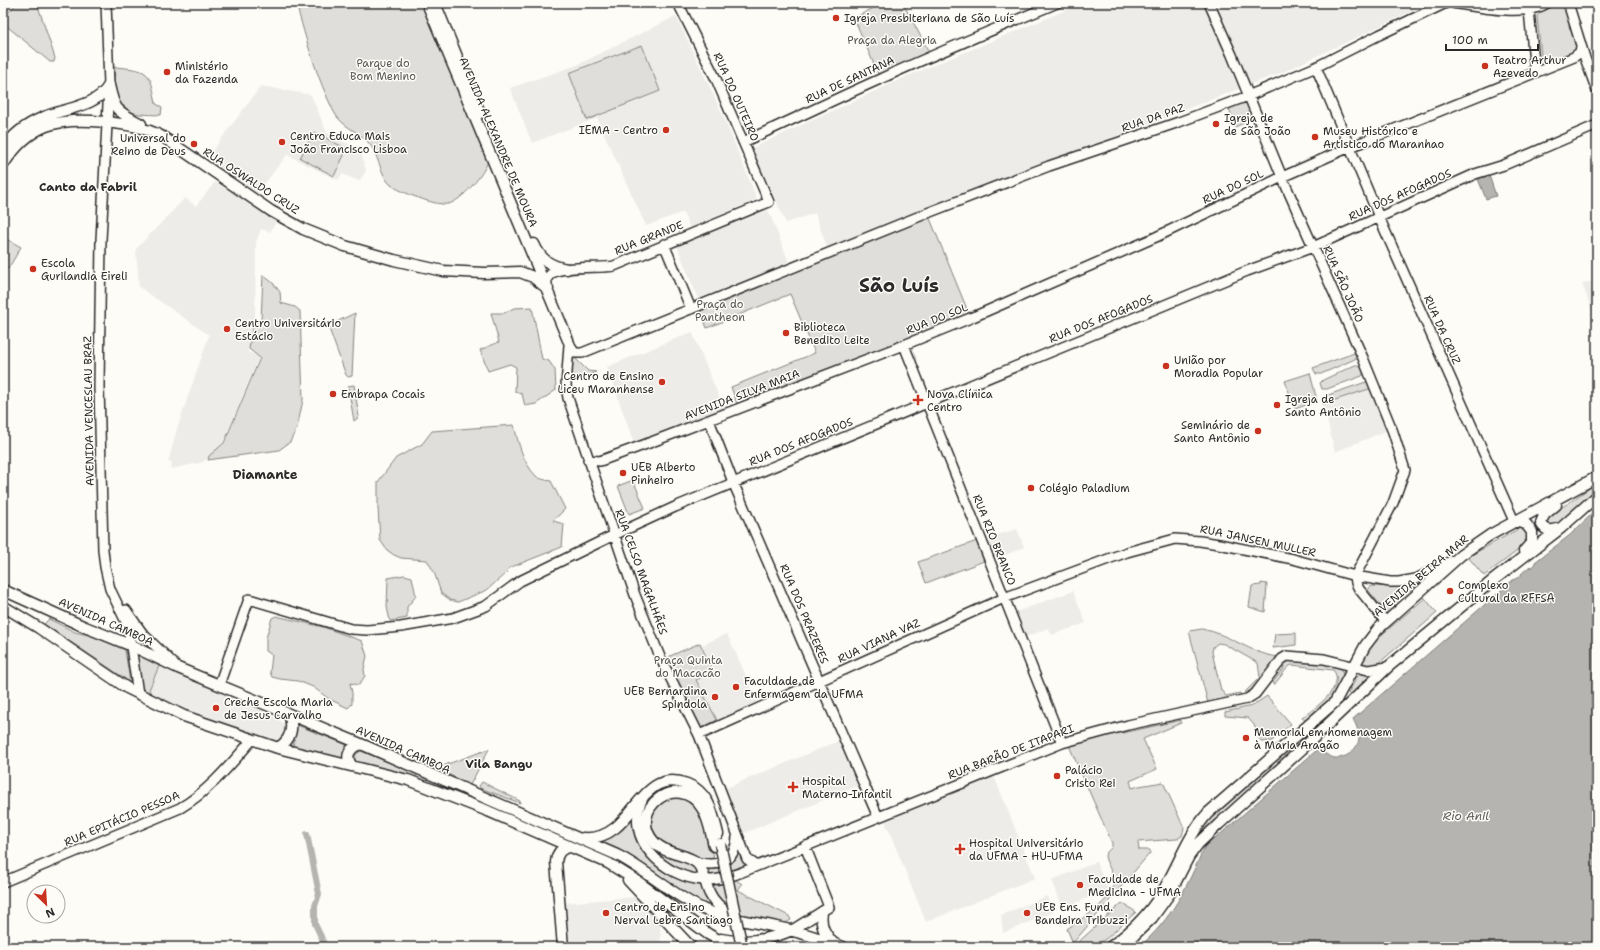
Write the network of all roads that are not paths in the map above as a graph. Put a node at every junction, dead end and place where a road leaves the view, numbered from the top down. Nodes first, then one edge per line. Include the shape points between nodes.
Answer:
1 (106, 3) edge
2 (427, 3) edge
3 (435, 3) edge
4 (678, 3) edge
5 (1057, 3) edge
6 (1209, 3) edge
7 (1446, 3) edge
8 (1453, 3) edge
9 (1547, 3) edge
10 (1568, 3) edge
11 (1038, 6) edge
12 (1530, 10) junction
13 (1581, 47) junction
14 (1574, 57) junction
15 (1584, 58) junction
16 (1316, 68) junction
17 (1535, 74) junction
18 (109, 85) junction
19 (1597, 91) edge
20 (1248, 96) junction
21 (106, 122) junction
22 (119, 123) junction
23 (1597, 125) edge
24 (155, 133) junction
25 (743, 142) junction
26 (1350, 147) junction
27 (3, 149) edge
28 (3, 165) edge
29 (1282, 177) junction
30 (769, 202) joint
31 (1379, 217) junction
32 (664, 244) junction
33 (1313, 247) junction
34 (567, 269) junction
35 (548, 289) junction
36 (691, 309) junction
37 (568, 340) junction
38 (904, 345) junction
39 (927, 404) junction
40 (709, 420) junction
41 (588, 460) junction
42 (1597, 477) edge
43 (733, 482) junction
44 (1587, 484) junction
45 (1597, 496) edge
46 (1514, 521) junction
47 (1561, 528) junction
48 (614, 535) junction
49 (1461, 555) junction
50 (1355, 576) junction
51 (1484, 588) junction
52 (3, 590) edge
53 (1004, 598) junction
54 (3, 606) edge
55 (1385, 621) junction
56 (84, 627) junction
57 (39, 628) junction
58 (130, 645) junction
59 (1355, 667) junction
60 (1388, 667) junction
61 (178, 668) junction
62 (820, 681) junction
63 (219, 685) junction
64 (138, 694) junction
65 (289, 714) junction
66 (699, 735) junction
67 (252, 740) junction
68 (1062, 743) junction
69 (361, 744) junction
70 (278, 748) junction
71 (352, 766) junction
72 (650, 789) junction
73 (878, 817) junction
74 (738, 836) junction
75 (576, 837) junction
76 (548, 838) junction
77 (717, 845) junction
78 (805, 846) junction
79 (570, 847) junction
80 (695, 862) junction
81 (610, 864) junction
82 (757, 866) junction
83 (557, 868) junction
84 (557, 879) junction
85 (705, 880) junction
86 (3, 882) edge
87 (826, 909) junction
88 (734, 919) junction
89 (766, 925) junction
90 (792, 930) junction
91 (714, 938) junction
92 (764, 940) junction
93 (832, 943) junction
94 (556, 947) edge
95 (563, 947) edge
96 (691, 947) edge
97 (731, 947) edge
98 (736, 947) edge
99 (742, 947) edge
100 (843, 947) edge
101 (1110, 947) edge
102 (1122, 947) edge

1 - 18 street, AVENIDA VENCESLAU BRAZ
2 - 35 main road, AVENIDA ALEXANDRE DE MOURA
3 - 34 main road, AVENIDA ALEXANDRE DE MOURA via 538,252 548,263
4 - 25 street, RUA DO OUTEIRO via 716,79
5 - 11 street, RUA DE SANTANA
6 - 20 street, RUA SÃO JOÃO
7 - 16 street, RUA DA PAZ
8 - 12 street via 1486,9
9 - 12 street
10 - 13 street
11 - 25 street, RUA DE SANTANA
12 - 17 street
13 - 14 street via 1580,52
13 - 15 street
14 - 15 street, RUA DO SOL
14 - 17 street, RUA DO SOL
15 - 19 street
16 - 20 street, RUA DA PAZ
16 - 26 street, RUA DA CRUZ
17 - 26 street, RUA DO SOL
18 - 21 street, AVENIDA VENCESLAU BRAZ
18 - 24 main road via 116,109
18 - 27 main road via 103,94 94,100 44,117 24,127
20 - 29 street, RUA SÃO JOÃO
20 - 36 street, RUA DA PAZ via 1049,166
21 - 22 main road, RUA OSWALDO CRUZ
21 - 28 main road, RUA OSWALDO CRUZ via 75,120 46,126 23,140
21 - 58 street, AVENIDA VENCESLAU BRAZ via 99,386 104,550 107,578 128,626
22 - 24 main road, RUA OSWALDO CRUZ
22 - 61 street, AVENIDA VENCESLAU BRAZ via 111,132 106,248 104,386 109,563 115,586 131,617 143,634
23 - 31 street, RUA DOS AFOGADOS via 1504,165 1475,174
24 - 35 main road, RUA OSWALDO CRUZ via 303,229 346,246 443,271 520,272
25 - 30 street, RUA DO OUTEIRO
26 - 29 street, RUA DO SOL
26 - 31 street, RUA DA CRUZ
29 - 33 street, RUA SÃO JOÃO
29 - 38 street, RUA DO SOL via 1156,237
30 - 32 street, RUA GRANDE
31 - 33 street, RUA DOS AFOGADOS
31 - 46 street, RUA DA CRUZ
32 - 34 street, RUA GRANDE via 609,267
32 - 36 street
33 - 39 street, RUA DOS AFOGADOS via 1247,271
33 - 50 street, RUA SÃO JOÃO via 1363,358 1393,432 1405,470 1393,502
34 - 35 street, RUA GRANDE via 549,275
35 - 37 main road, AVENIDA ALEXANDRE DE MOURA
36 - 37 street, RUA DA PAZ via 582,353 574,352
37 - 41 street, RUA CELSO MAGALHÃES via 566,386
38 - 39 street, RUA RIO BRANCO
38 - 40 street, AVENIDA SILVA MAIA
39 - 43 street, RUA DOS AFOGADOS
39 - 53 street, RUA RIO BRANCO
40 - 41 street, AVENIDA SILVA MAIA via 600,461
40 - 43 street, RUA DOS PRAZERES
41 - 48 street, RUA CELSO MAGALHÃES
42 - 44 main road, AVENIDA BEIRA MAR
43 - 48 street, RUA DOS AFOGADOS
43 - 62 street, RUA DOS PRAZERES
44 - 46 main road, AVENIDA BEIRA MAR
44 - 47 main road via 1542,517 1542,525 1546,530
45 - 47 main road
46 - 49 main road, AVENIDA BEIRA MAR
46 - 51 main road via 1524,523 1530,528 1532,542
47 - 51 main road
48 - 63 street, RUA DOS AFOGADOS via 520,581 486,606 453,618 401,627 352,629 249,600
48 - 66 street, RUA CELSO MAGALHÃES via 660,657
49 - 50 street, RUA JANSEN MULLER via 1424,576 1407,582
49 - 55 main road, AVENIDA BEIRA MAR
50 - 53 street, RUA JANSEN MULLER via 1200,540 1175,539 1127,552
50 - 55 street via 1359,589
51 - 60 main road
52 - 56 main road, AVENIDA CAMBOA
53 - 62 street, RUA VIANA VAZ
53 - 68 street, RUA RIO BRANCO
54 - 57 main road
55 - 59 main road, AVENIDA BEIRA MAR via 1365,646
56 - 57 main road via 41,614 36,620
56 - 58 main road, AVENIDA CAMBOA
57 - 64 main road
58 - 61 main road, AVENIDA CAMBOA
58 - 64 street, AVENIDA VENCESLAU BRAZ
59 - 60 street via 1371,670
59 - 68 street, RUA BARÃO DE ITAPARI via 1324,659 1289,656 1282,659 1255,694 1246,699 1128,725
59 - 101 main road, AVENIDA BEIRA MAR via 1332,706 1202,818 1155,904
60 - 102 main road via 1203,839 1189,856 1162,906 1141,931
61 - 63 main road, AVENIDA CAMBOA
62 - 66 street, RUA VIANA VAZ
62 - 73 street, RUA DOS PRAZERES
63 - 65 main road, AVENIDA CAMBOA
64 - 67 main road via 184,716
65 - 69 main road, AVENIDA CAMBOA
65 - 70 main road via 292,722 291,733 286,742
66 - 74 street, RUA CELSO MAGALHÃES
67 - 70 main road
67 - 86 street, RUA EPITÁCIO PESSOA via 209,788 180,808
68 - 73 street, RUA BARÃO DE ITAPARI
69 - 71 main road via 349,752 348,759
69 - 75 main road, AVENIDA CAMBOA
70 - 71 main road
71 - 76 main road via 408,780
72 - 75 main road via 610,832 592,838
72 - 77 main road via 660,784 676,782 686,783 698,790 710,806
72 - 85 street via 642,801 638,820 640,835 647,849 673,872
73 - 78 street, RUA BARÃO DE ITAPARI
74 - 80 street via 735,849 726,861 714,865
74 - 82 street, RUA CELSO MAGALHÃES via 746,859
75 - 88 main road, AVENIDA CAMBOA via 629,861 704,910
76 - 79 main road
76 - 83 main road
77 - 80 main road via 703,809 696,800 678,792 656,799 646,817 650,836 662,849
77 - 98 main road
77 - 99 main road, bridge
78 - 82 street, RUA BARÃO DE ITAPARI
78 - 87 street
79 - 81 main road
79 - 83 main road via 559,852
80 - 85 main road
81 - 91 main road
81 - 96 main road
82 - 85 street, RUA BARÃO DE ITAPARI via 732,875
83 - 84 main road
84 - 94 main road
84 - 95 main road
85 - 88 main road via 709,894 724,912
87 - 90 street
87 - 93 main road via 821,921 822,928
88 - 89 main road, AVENIDA CAMBOA
89 - 90 main road, AVENIDA CAMBOA
89 - 92 main road via 768,935
90 - 92 main road
90 - 93 main road
91 - 92 main road via 745,942
91 - 97 main road
93 - 100 main road

